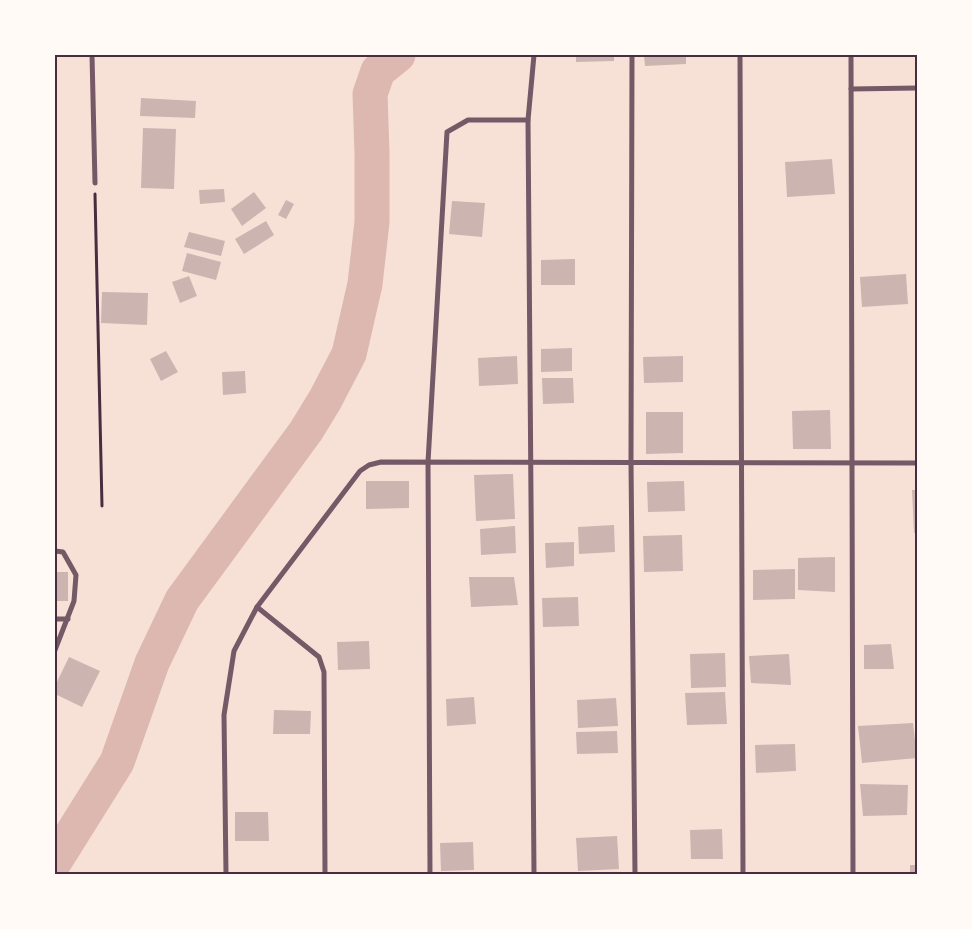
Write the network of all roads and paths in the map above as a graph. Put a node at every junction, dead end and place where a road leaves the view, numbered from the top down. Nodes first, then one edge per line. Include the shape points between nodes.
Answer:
1 (92, 55) edge
2 (534, 55) edge
3 (632, 55) edge
4 (740, 55) edge
5 (851, 55) edge
6 (917, 88) edge
7 (851, 89) junction
8 (528, 120) junction
9 (95, 183) joint
10 (428, 462) junction
11 (532, 462) junction
12 (632, 462) junction
13 (741, 462) junction
14 (917, 463) edge
15 (851, 464) junction
16 (102, 506) dead end
17 (55, 551) edge
18 (257, 606) junction
19 (55, 619) edge
20 (68, 619) junction
21 (55, 650) edge
22 (226, 874) edge
23 (325, 874) edge
24 (430, 874) edge
25 (534, 874) edge
26 (635, 874) edge
27 (743, 874) edge
28 (853, 874) edge

1 - 9 street
2 - 8 street
3 - 12 street
4 - 13 street
5 - 7 street
6 - 7 street
7 - 15 street
8 - 10 street via 468,120 447,132
8 - 11 street
9 - 16 path
10 - 11 street
10 - 18 street via 381,462 360,472
10 - 24 street
11 - 12 street
11 - 25 street
12 - 13 street
12 - 26 street
13 - 15 street
13 - 27 street
14 - 15 street
15 - 28 street
17 - 20 street via 63,552 76,575 74,602
18 - 22 street via 234,651 224,715
18 - 23 street via 319,657 324,672
19 - 20 street
20 - 21 street

